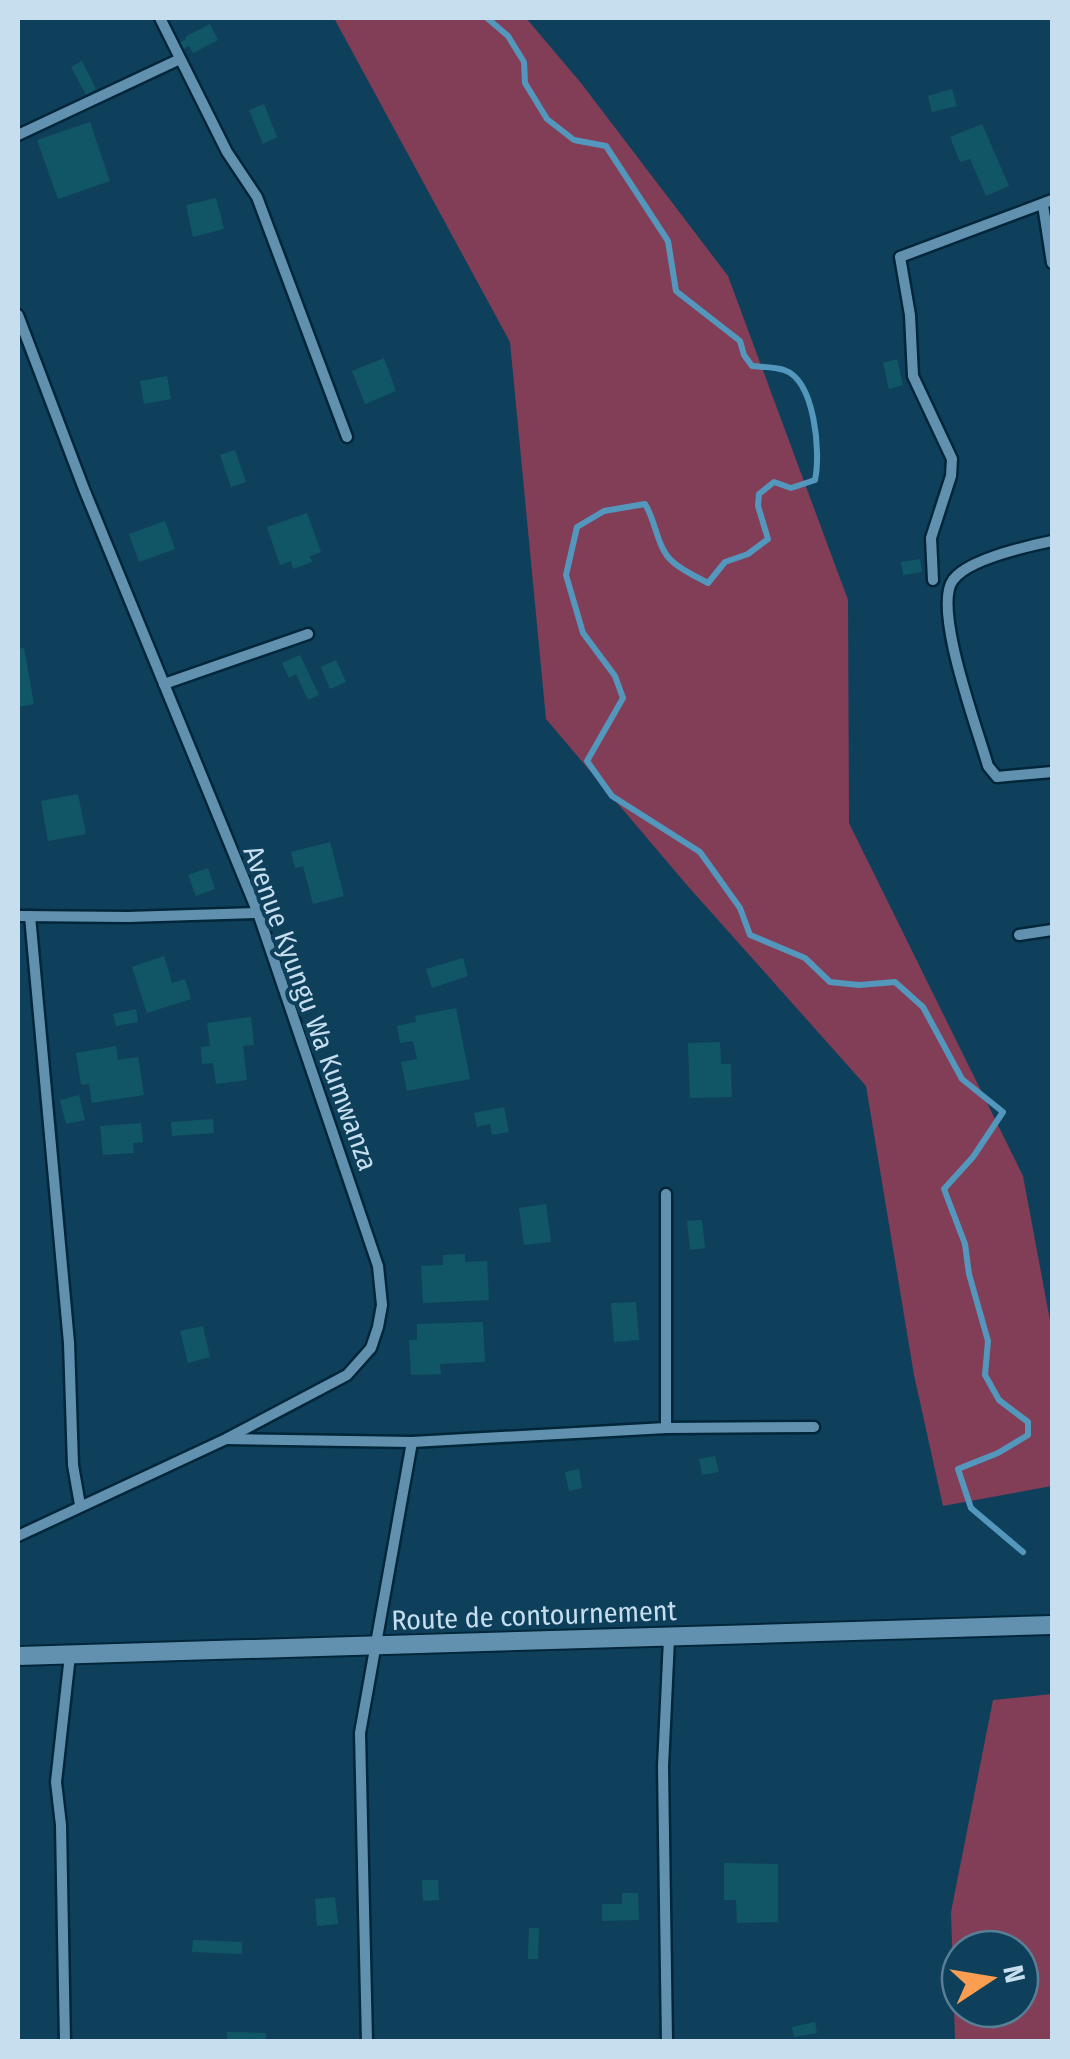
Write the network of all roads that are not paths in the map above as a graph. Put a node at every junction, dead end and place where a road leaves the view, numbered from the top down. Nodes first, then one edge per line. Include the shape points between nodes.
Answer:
1 (160, 18) edge
2 (180, 59) junction
3 (18, 135) edge
4 (1048, 202) edge
5 (1052, 263) edge
6 (18, 315) edge
7 (347, 437) dead end
8 (1052, 541) edge
9 (934, 580) dead end
10 (308, 634) dead end
11 (164, 684) junction
12 (1052, 772) edge
13 (258, 913) junction
14 (18, 916) edge
15 (30, 916) junction
16 (1052, 930) edge
17 (1019, 935) dead end
18 (666, 1194) dead end
19 (814, 1427) dead end
20 (666, 1428) junction
21 (226, 1439) junction
22 (412, 1442) junction
23 (80, 1506) junction
24 (18, 1536) edge
25 (1052, 1625) edge
26 (669, 1639) junction
27 (376, 1647) junction
28 (70, 1655) junction
29 (18, 1656) edge
30 (65, 2042) edge
31 (367, 2042) edge
32 (667, 2042) edge

1 - 2 street
2 - 3 street
2 - 7 street via 257,197
4 - 5 street
4 - 9 street via 900,257 912,376 952,459 932,538
6 - 11 street, Avenue Kyungu Wa Kumwanza
8 - 12 street via 1008,549 965,571 946,598 948,630 988,766 996,777
10 - 11 street
11 - 13 street, Avenue Kyungu Wa Kumwanza
13 - 15 street
13 - 21 street, Avenue Kyungu Wa Kumwanza via 378,1266 382,1305 371,1348 347,1374
14 - 15 street
15 - 23 street
16 - 17 street
18 - 20 street
19 - 20 street
20 - 22 street
21 - 22 street
21 - 23 street, Avenue Kyungu Wa Kumwanza
22 - 27 street
23 - 24 street, Avenue Kyungu Wa Kumwanza
25 - 26 street, Route de contournement
26 - 27 street, Route de contournement
26 - 32 street via 663,1766
27 - 28 street, Route de contournement
27 - 31 street via 360,1733
28 - 29 street, Route de contournement
28 - 30 street via 56,1782

